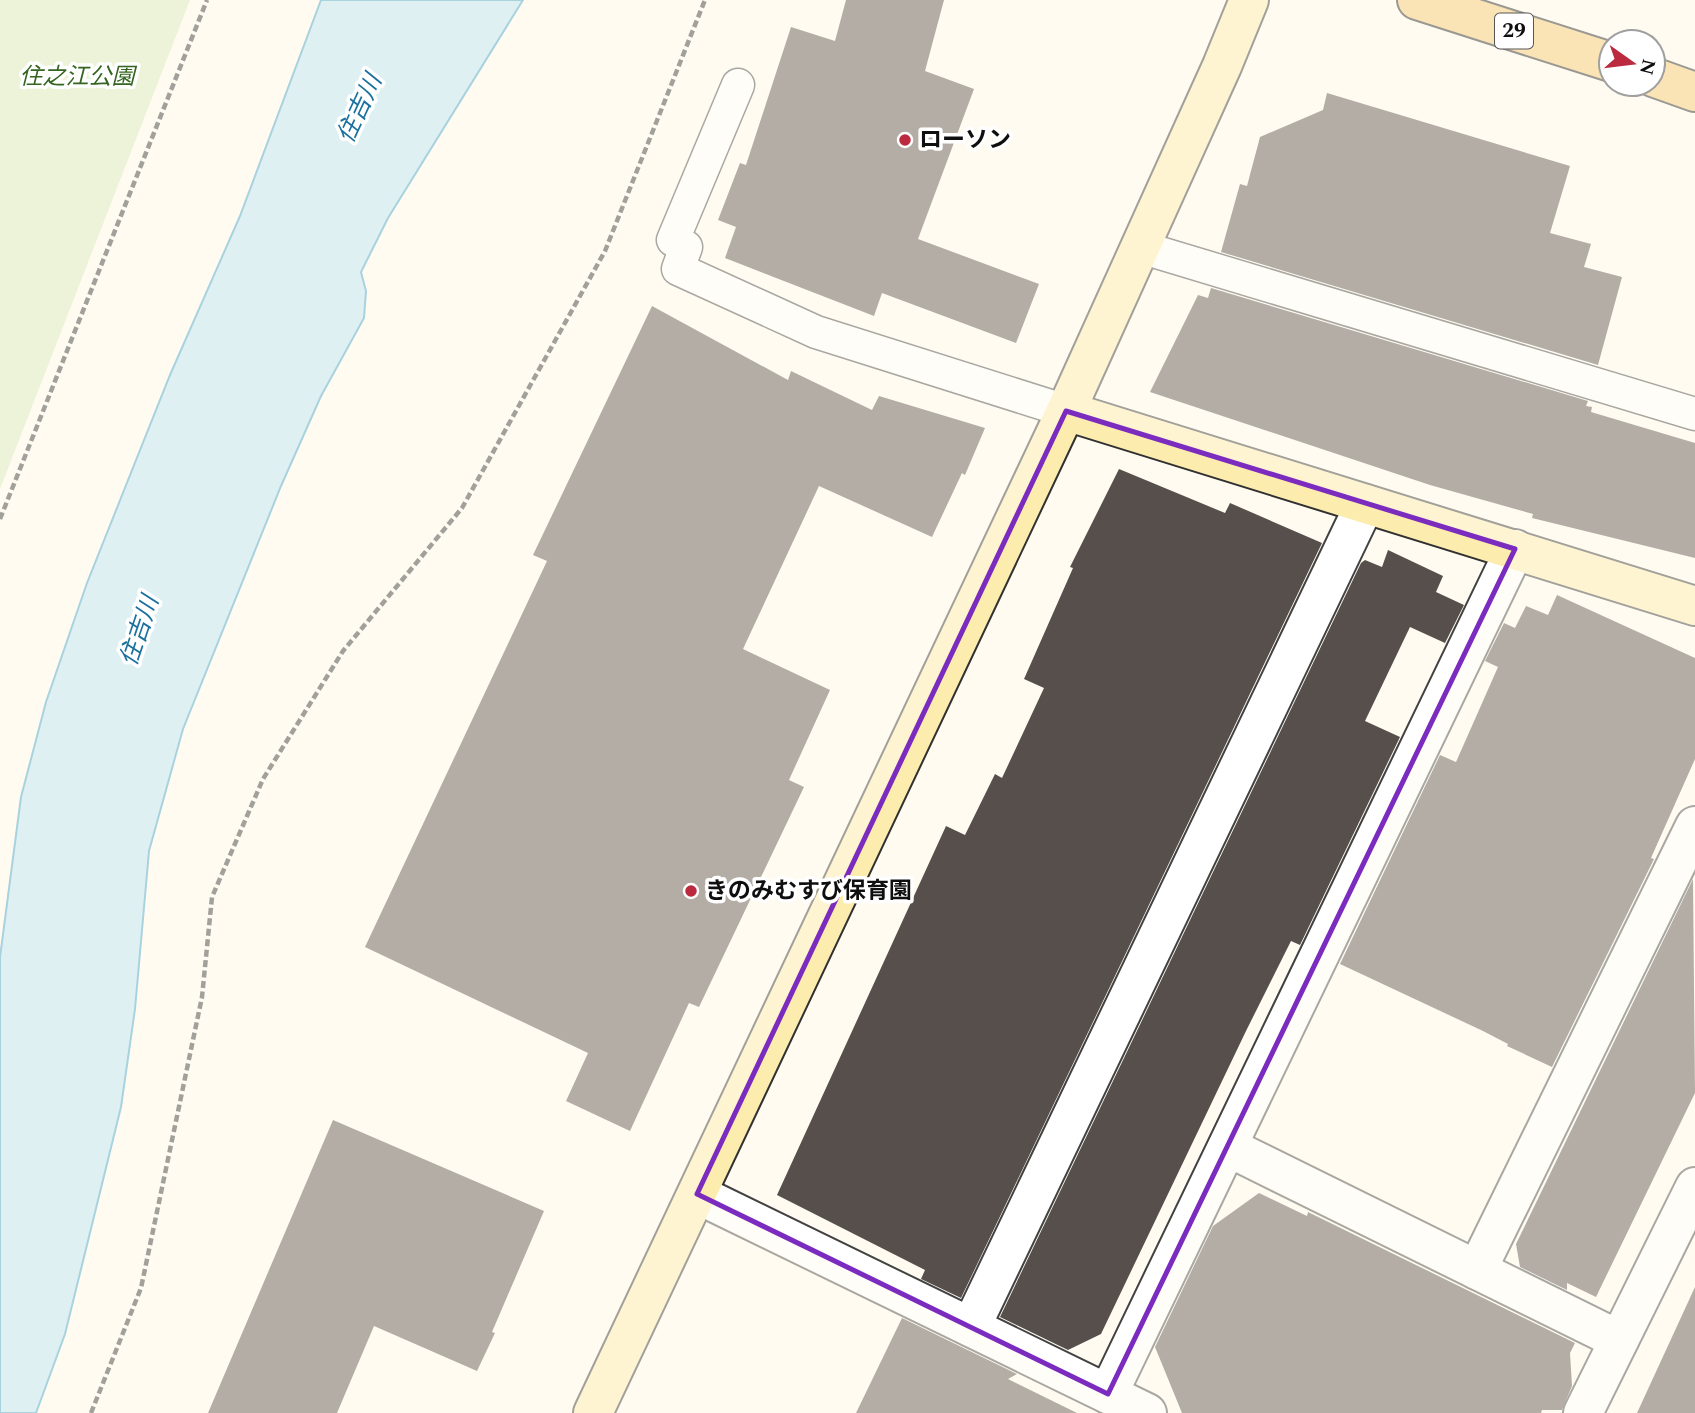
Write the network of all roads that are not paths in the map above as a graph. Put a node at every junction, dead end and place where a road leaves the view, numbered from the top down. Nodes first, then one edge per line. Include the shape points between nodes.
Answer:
1 (1249, 0) edge
2 (1417, 0) edge
3 (1597, 58) edge
4 (1667, 82) edge
5 (738, 85) dead end
6 (1695, 92) edge
7 (1140, 247) junction
8 (1066, 411) junction
9 (1695, 414) edge
10 (1365, 503) junction
11 (1515, 550) junction
12 (1695, 606) edge
13 (1695, 826) edge
14 (1228, 1147) junction
15 (1695, 1187) edge
16 (697, 1194) junction
17 (1477, 1270) junction
18 (971, 1328) junction
19 (1619, 1340) junction
20 (1108, 1394) junction
21 (593, 1413) edge
22 (1147, 1413) edge
23 (1583, 1413) edge

1 - 7 street
2 - 3 main road, 29
4 - 6 main road
5 - 8 lane via 673,240 687,247 678,269 816,332
7 - 8 street
7 - 9 lane
8 - 10 street
8 - 16 street
10 - 11 street
10 - 18 street
11 - 12 street
11 - 14 street
13 - 17 street
14 - 17 street
14 - 20 street
15 - 19 street
16 - 18 street
16 - 21 street
17 - 19 street
18 - 20 street
19 - 23 street
20 - 22 street

